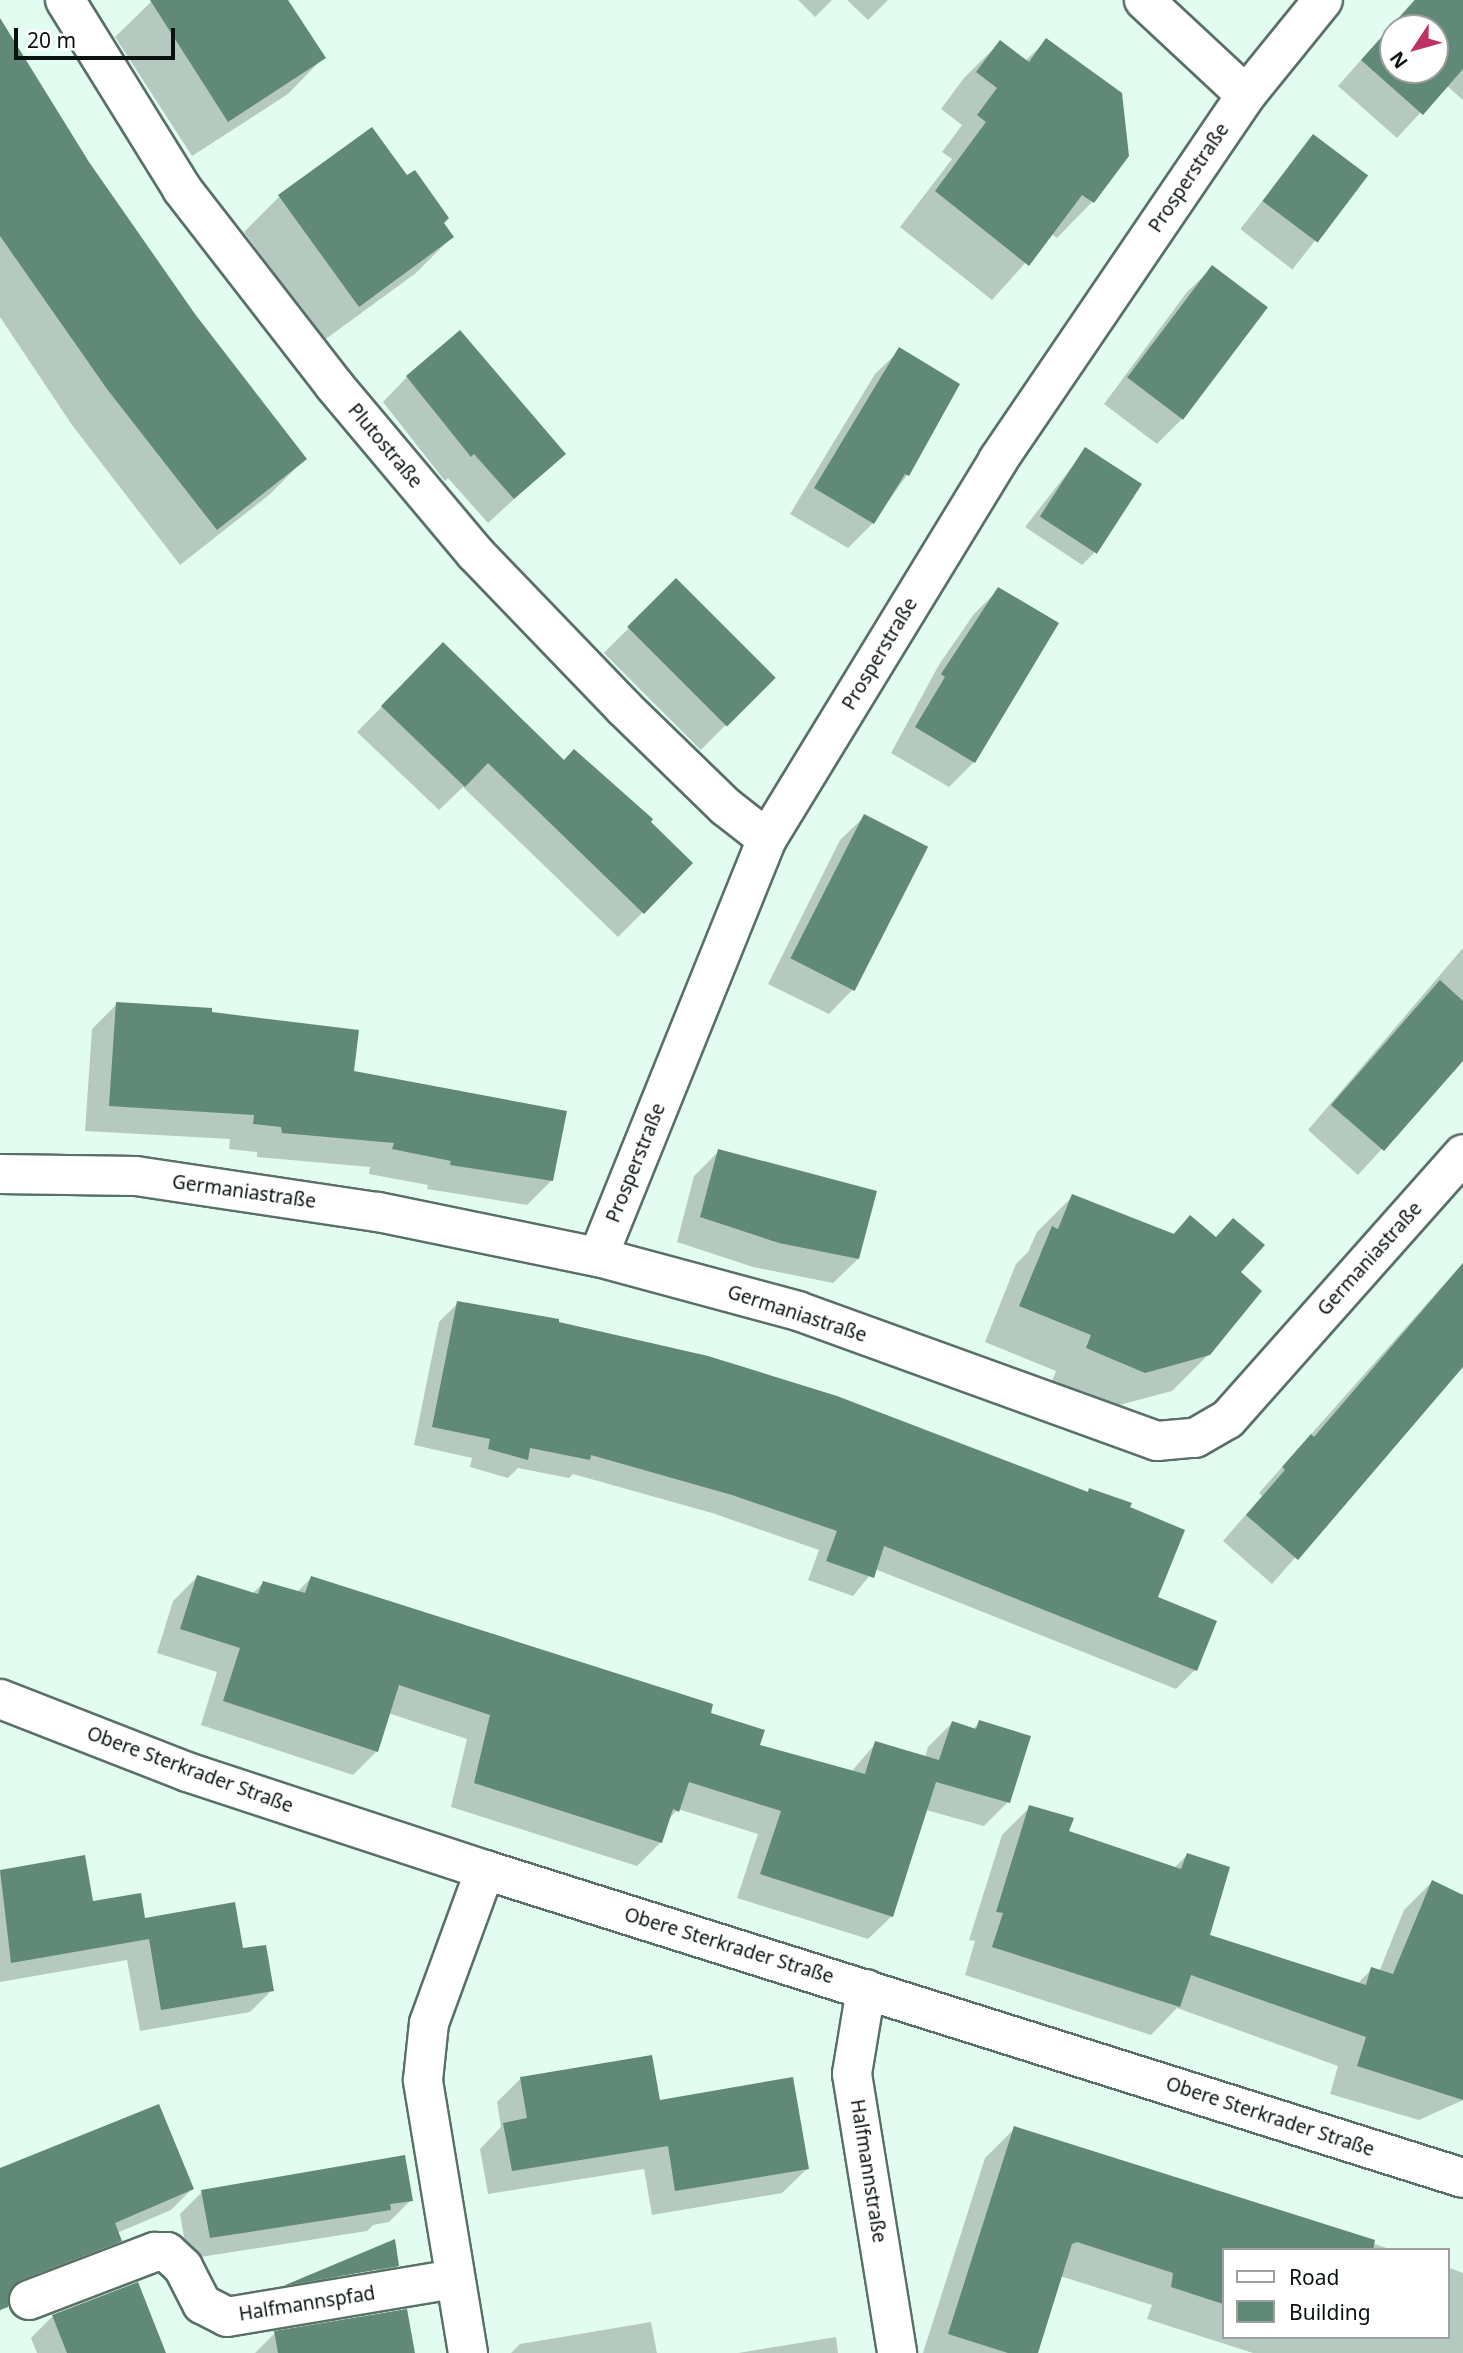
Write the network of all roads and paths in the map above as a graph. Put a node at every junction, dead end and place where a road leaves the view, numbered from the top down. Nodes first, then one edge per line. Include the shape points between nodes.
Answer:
1 (65, 0) edge
2 (1143, 0) edge
3 (1323, 0) edge
4 (1246, 95) junction
5 (767, 839) junction
6 (1463, 1154) edge
7 (0, 1174) edge
8 (598, 1257) junction
9 (0, 1699) edge
10 (485, 1870) junction
11 (866, 1989) junction
12 (1463, 2178) edge
13 (455, 2279) junction
14 (29, 2300) dead end
15 (468, 2353) edge
16 (897, 2353) edge

1 - 5 street, Plutostraße via 182,189 342,396 475,553 622,707 726,807
2 - 4 street
3 - 4 street, Prosperstraße
4 - 5 street, Prosperstraße via 998,460
5 - 8 street, Prosperstraße
6 - 8 street, Germaniastraße via 1228,1419 1195,1438 1157,1441 798,1311
7 - 8 street, Germaniastraße via 136,1176 378,1212
9 - 10 street, Obere Sterkrader Straße via 187,1772
10 - 11 street, Obere Sterkrader Straße
10 - 13 street via 429,2023 423,2080
11 - 12 street, Obere Sterkrader Straße
11 - 16 street, Halfmannstraße via 852,2074
13 - 14 street, Halfmannspfad via 228,2317 202,2304 183,2267 167,2252 155,2252
13 - 15 street

